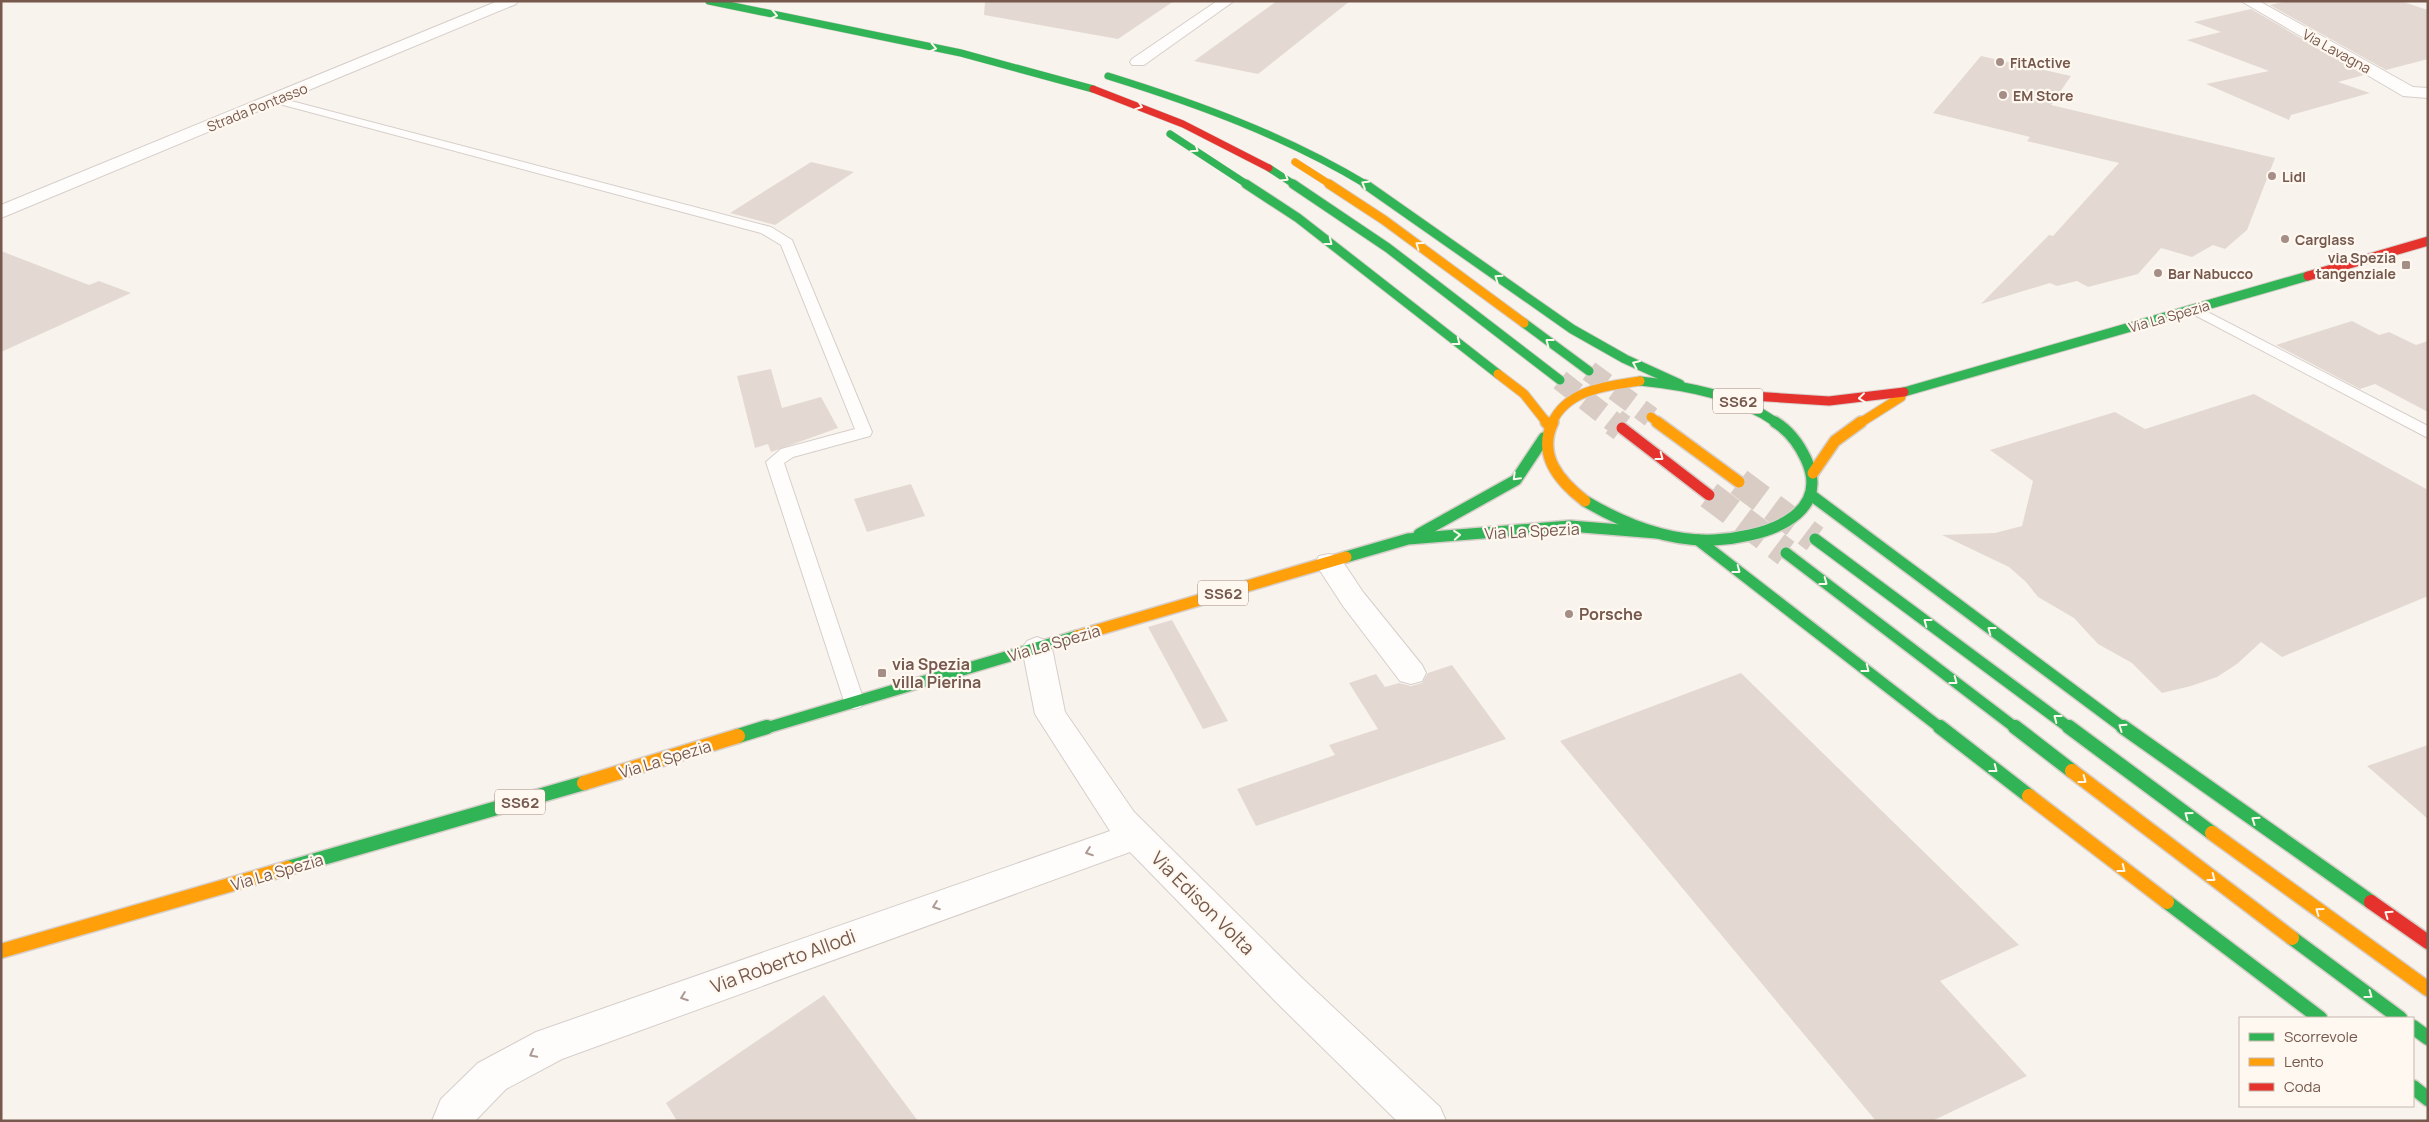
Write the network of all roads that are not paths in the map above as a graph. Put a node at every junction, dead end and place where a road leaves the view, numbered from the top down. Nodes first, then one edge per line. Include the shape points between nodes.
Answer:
1 (512, 1) edge
2 (709, 1) edge
3 (757, 1) edge
4 (2248, 1) edge
5 (1200, 3) dead end
6 (1223, 4) edge
7 (1008, 53) dead end
8 (1138, 62) dead end
9 (1025, 69) junction
10 (2428, 93) edge
11 (276, 100) junction
12 (1265, 146) dead end
13 (1288, 158) dead end
14 (1, 212) edge
15 (2428, 241) edge
16 (2194, 309) junction
17 (1589, 371) tunnel mouth
18 (1560, 380) tunnel mouth
19 (1680, 384) junction
20 (1910, 391) junction
21 (1721, 394) junction
22 (1650, 417) tunnel mouth
23 (1549, 425) junction
24 (1622, 428) tunnel mouth
25 (2428, 433) edge
26 (1544, 438) junction
27 (1813, 473) junction
28 (1738, 482) tunnel mouth
29 (1709, 495) tunnel mouth
30 (1811, 495) junction
31 (1657, 534) junction
32 (1408, 539) junction
33 (1815, 539) tunnel mouth
34 (1698, 540) junction
35 (1786, 553) tunnel mouth
36 (1329, 562) junction
37 (1037, 648) junction
38 (1411, 673) dead end
39 (854, 701) junction
40 (1135, 836) junction
41 (2428, 942) edge
42 (1, 951) edge
43 (2428, 989) edge
44 (2319, 1017) edge
45 (2399, 1017) edge
46 (2414, 1028) edge
47 (2428, 1038) edge
48 (2414, 1089) edge
49 (2428, 1099) edge
50 (452, 1121) edge
51 (1426, 1121) edge

1 - 11 street, Strada Pontasso
2 -> 9 main road
3 - 7 main road
4 - 10 street, Via Lavagna via 2409,92
5 - 6 street
6 - 8 street
9 -> 18 main road via 1156,113 1202,132 1264,165 1348,220
9 -> 23 main road via 1101,99 1176,137 1306,224 1524,394
11 - 14 street, Strada Pontasso
11 - 39 lane via 766,230 787,243 864,432 786,453 775,462
19 -> 12 main road via 1628,361 1561,322 1372,188 1319,156 1172,96 1096,75 1187,110
17 -> 13 main road via 1384,220
15 - 16 main road, Via La Spezia / SS62
16 - 20 main road, Via La Spezia / SS62
16 - 25 lane
19 - 21 main road, Via La Spezia / SS62
19 - 23 main road, Via La Spezia / SS62 via 1640,381 1603,386 1573,398 1552,416
20 -> 21 main road, Via La Spezia / SS62 via 1829,401
20 - 27 main road, Via La Spezia / SS62 via 1835,441
21 - 27 main road, Via La Spezia / SS62 via 1754,408 1783,427 1803,449
22 - 28 main road
23 - 26 main road, Via La Spezia / SS62
24 -> 29 main road
26 - 31 main road, Via La Spezia via 1548,460 1562,482 1586,503 1619,521
26 -> 32 main road, Via La Spezia via 1516,480
27 - 30 main road, Via La Spezia / SS62
30 - 34 main road, Via La Spezia via 1797,515 1772,530 1738,539
41 -> 30 main road via 2091,705
32 -> 31 main road, Via La Spezia via 1570,526
31 - 34 main road, Via La Spezia
32 - 36 main road, Via La Spezia / SS62
43 -> 33 main road
34 -> 44 main road via 2162,901
35 -> 45 main road
36 - 37 main road, Via La Spezia / SS62
36 - 38 street via 1353,599
37 - 39 main road, Via La Spezia / SS62
37 - 40 street, Via Edison Volta via 1050,714 1122,822
39 - 42 main road, Via La Spezia / SS62 via 606,777
40 -> 50 street, Via Roberto Allodi via 550,1045 492,1076 455,1113
40 - 51 street, Via Edison Volta
46 - 47 main road
48 - 49 main road

